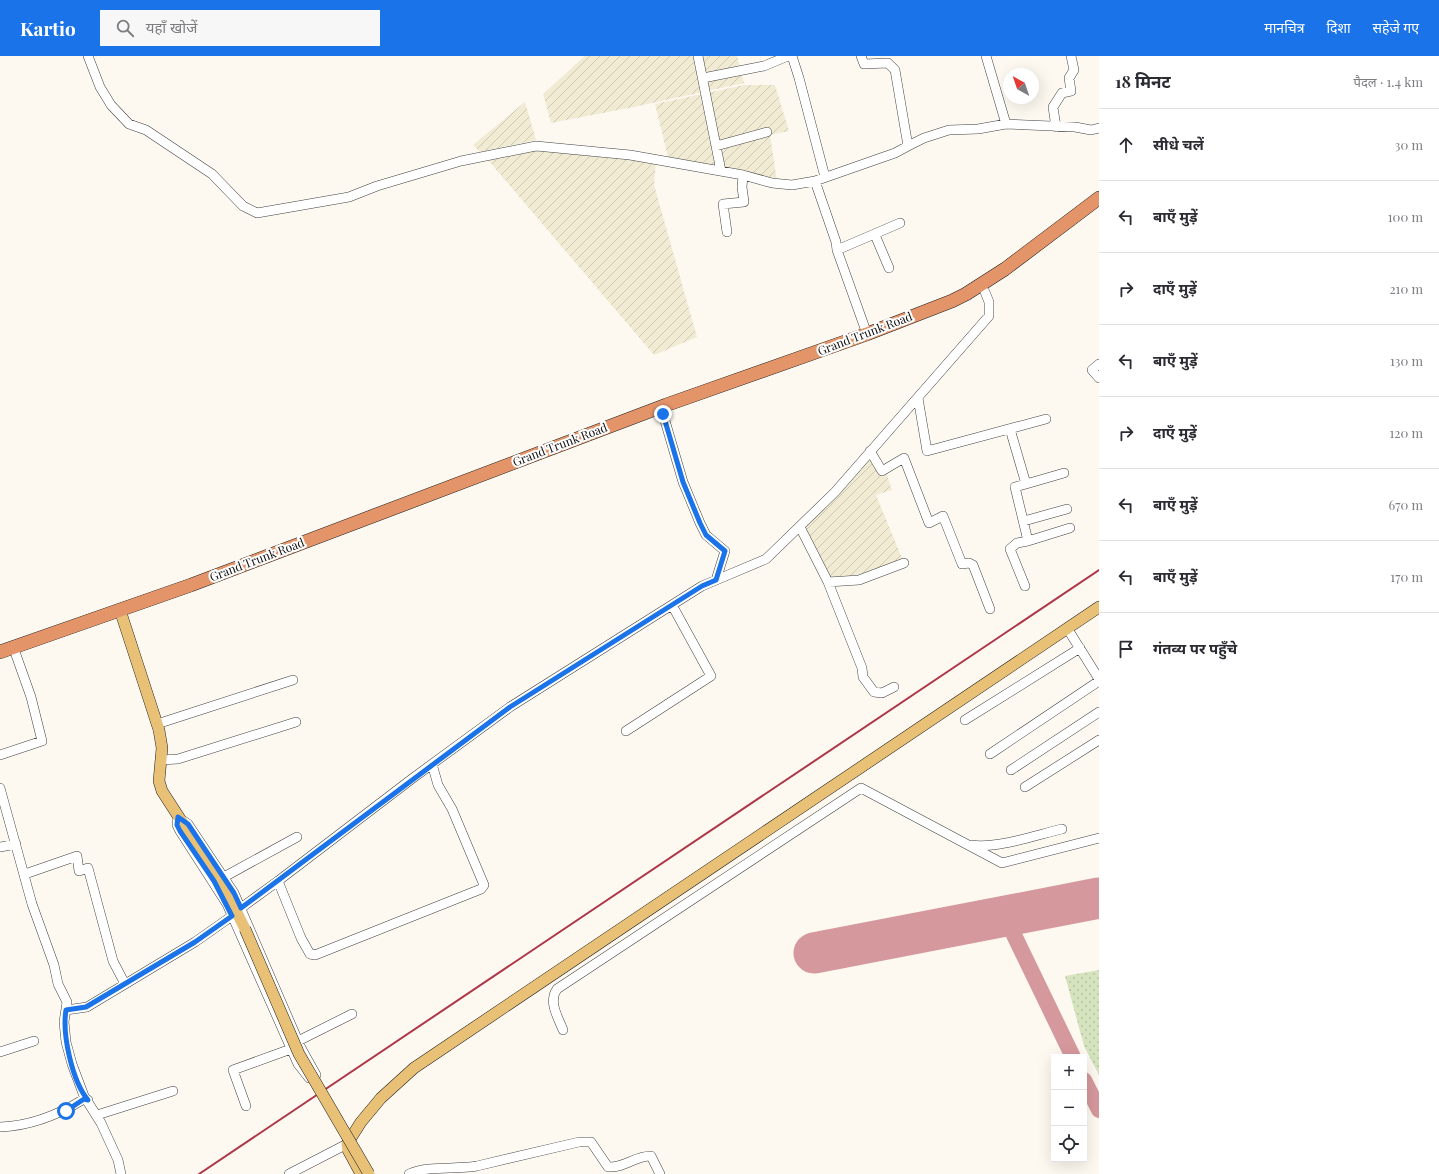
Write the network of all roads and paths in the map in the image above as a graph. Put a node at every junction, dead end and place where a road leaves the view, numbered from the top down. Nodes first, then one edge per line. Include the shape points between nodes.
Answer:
1 (88, 56) edge
2 (698, 56) edge
3 (788, 56) edge
4 (792, 56) edge
5 (861, 56) edge
6 (986, 56) edge
7 (1071, 56) edge
8 (703, 78) junction
9 (1006, 124) junction
10 (1056, 127) junction
11 (1099, 128) edge
12 (767, 132) dead end
13 (716, 146) junction
14 (908, 146) junction
15 (722, 171) junction
16 (743, 175) junction
17 (825, 177) junction
18 (815, 181) junction
19 (1099, 198) edge
20 (1099, 208) edge
21 (900, 223) dead end
22 (727, 232) dead end
23 (875, 235) junction
24 (837, 250) junction
25 (889, 268) dead end
26 (985, 292) junction
27 (868, 334) junction
28 (1099, 364) edge
29 (1099, 378) edge
30 (918, 398) junction
31 (663, 414) junction
32 (1046, 419) dead end
33 (1010, 429) junction
34 (870, 451) junction
35 (1064, 473) dead end
36 (1026, 484) junction
37 (1067, 509) dead end
38 (1024, 521) junction
39 (800, 527) junction
40 (1070, 528) dead end
41 (1028, 541) junction
42 (904, 563) dead end
43 (716, 580) junction
44 (828, 582) junction
45 (1025, 586) dead end
46 (672, 605) junction
47 (1099, 607) edge
48 (990, 609) dead end
49 (121, 614) junction
50 (1067, 628) junction
51 (1080, 648) junction
52 (0, 652) edge
53 (15, 652) junction
54 (0, 657) edge
55 (293, 680) dead end
56 (1099, 680) edge
57 (894, 687) dead end
58 (1099, 712) edge
59 (964, 720) dead end
60 (296, 722) dead end
61 (157, 724) junction
62 (626, 732) dead end
63 (1099, 740) edge
64 (990, 754) dead end
65 (0, 755) edge
66 (161, 760) junction
67 (432, 764) junction
68 (1011, 770) dead end
69 (0, 788) edge
70 (1025, 788) dead end
71 (178, 817) junction
72 (1062, 829) dead end
73 (297, 837) dead end
74 (1099, 838) edge
75 (964, 843) junction
76 (16, 844) junction
77 (0, 847) edge
78 (25, 874) junction
79 (224, 877) junction
80 (278, 881) junction
81 (241, 908) junction
82 (232, 916) junction
83 (124, 984) junction
84 (66, 1010) junction
85 (352, 1014) dead end
86 (563, 1030) dead end
87 (34, 1041) dead end
88 (298, 1041) junction
89 (290, 1047) junction
90 (0, 1052) edge
91 (173, 1091) dead end
92 (88, 1100) junction
93 (246, 1106) dead end
94 (97, 1115) junction
95 (0, 1127) edge
96 (355, 1132) junction
97 (347, 1144) junction
98 (121, 1174) edge
99 (289, 1174) edge
100 (361, 1174) edge
101 (369, 1174) edge
102 (372, 1174) edge
103 (409, 1174) edge
104 (660, 1174) edge

1 - 15 street via 111,105 129,124 146,130 212,174 243,206 258,214 349,196 462,161 536,146 630,155
2 - 8 street
3 - 8 street via 764,66
4 - 17 street
5 - 14 street via 864,64 888,63 895,70
6 - 9 street
7 - 10 street via 1074,70 1069,78 1071,91 1062,93 1053,107
8 - 13 street
9 - 10 street
9 - 14 street via 978,129 949,130
10 - 11 street via 1091,130
12 - 13 street
13 - 15 street
14 - 17 street via 895,153
15 - 16 street
16 - 18 street via 772,183
16 - 22 street via 744,202 723,204
17 - 18 street
18 - 24 street
19 - 27 highway, Grand Trunk Road via 1035,247 966,294
20 - 26 highway, Grand Trunk Road via 1032,260
21 - 23 street
23 - 24 street
23 - 25 street
24 - 27 street
26 - 30 street via 989,302 989,316
26 - 31 highway, Grand Trunk Road via 962,306 851,349
27 - 49 highway, Grand Trunk Road via 666,405
28 - 29 street via 1092,370
30 - 33 street via 927,451
30 - 34 street
31 - 43 street via 683,482 700,523 706,535 725,551
31 - 49 highway, Grand Trunk Road via 208,586
32 - 33 street
33 - 36 street
34 - 39 street via 835,492
34 - 48 street via 882,470 904,458 929,523 943,516 962,564 973,565
35 - 36 street
36 - 38 street via 1015,487
37 - 38 street
38 - 41 street
39 - 43 street via 766,559
39 - 44 street
40 - 41 street
41 - 45 street via 1010,549
42 - 44 street via 859,580
43 - 46 street
44 - 57 street via 862,668 863,677 874,692 882,693
46 - 62 street via 711,676
46 - 67 street via 510,707
47 - 50 main road
49 - 52 highway, Grand Trunk Road
49 - 53 highway, Grand Trunk Road
49 - 61 main road
50 - 51 street
50 - 96 main road via 414,1068 381,1098
51 - 56 street
51 - 59 street
53 - 54 highway, Grand Trunk Road
53 - 65 street via 31,697 42,741
55 - 61 street
56 - 64 street
58 - 68 street
60 - 66 street via 178,759
61 - 66 main road via 162,748
63 - 70 street
66 - 71 main road via 159,781 162,791
67 - 80 street
67 - 80 street via 438,784 452,809 484,885 481,889 315,955 310,954 301,938
69 - 76 street
71 - 79 street via 188,824
71 - 82 street via 177,825 180,831 214,881
71 - 101 main road, bridge via 226,890 298,1054
72 - 75 street via 978,846
73 - 79 street
74 - 75 street via 1002,863
75 - 86 street via 861,788 557,989 552,995 553,1004
76 - 77 street
76 - 78 street
78 - 83 street via 77,856 80,871 88,868 113,961
78 - 84 street via 58,984 67,1002
79 - 81 street
80 - 81 street
81 - 88 street
82 - 83 street via 195,942
82 - 89 street
83 - 84 street via 86,1007
84 - 92 street via 66,1042 76,1076
85 - 88 street
87 - 90 street
88 - 89 street
88 - 89 street via 315,1077 311,1079 307,1076
89 - 93 street via 233,1070
91 - 94 street
92 - 94 street
92 - 95 street via 84,1099 66,1111 44,1120
94 - 98 street via 118,1160
96 - 97 main road
96 - 102 main road via 358,1145
97 - 99 street
97 - 100 main road
103 - 104 street via 477,1166 579,1142 591,1142 608,1167 618,1168 651,1156

